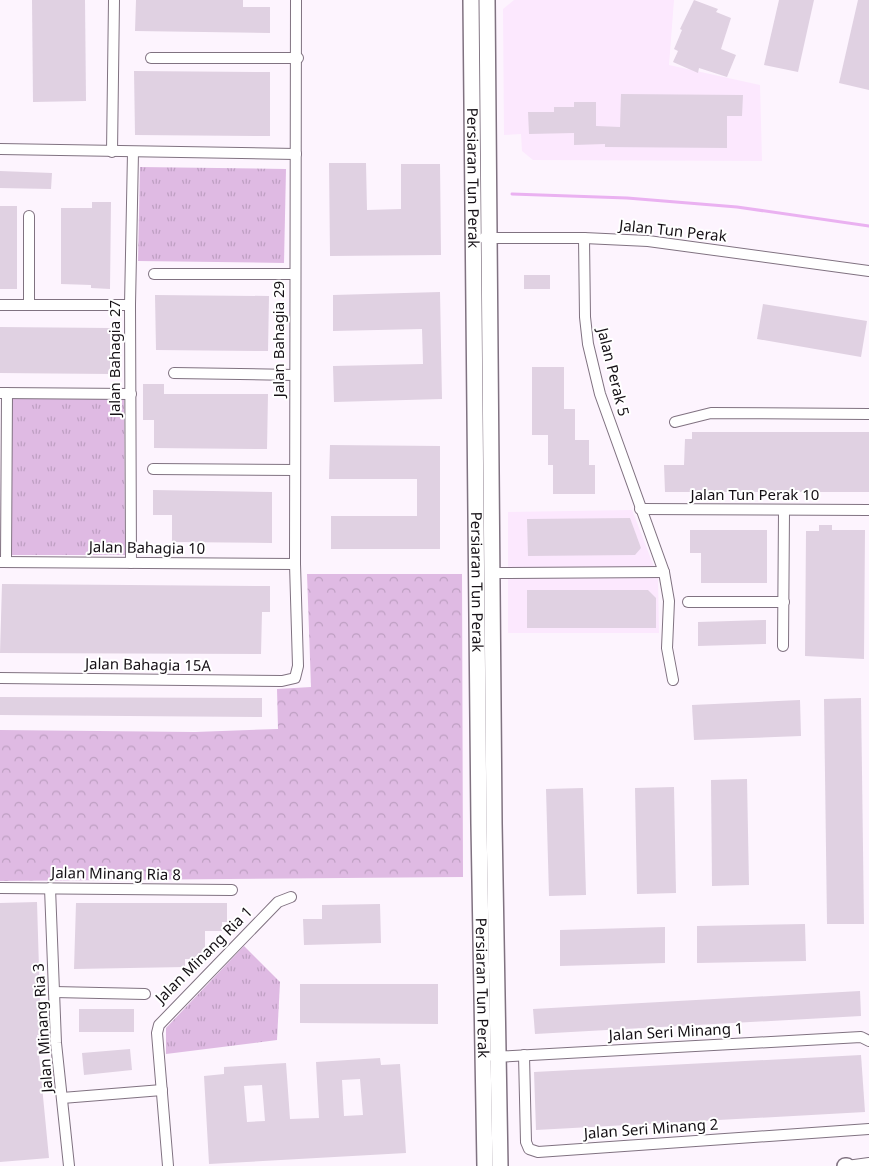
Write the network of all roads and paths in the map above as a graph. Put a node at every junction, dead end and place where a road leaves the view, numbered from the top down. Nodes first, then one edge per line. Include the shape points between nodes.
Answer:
1 (114, 0) edge
2 (296, 0) edge
3 (471, 0) edge
4 (487, 0) edge
5 (499, 0) edge
6 (487, 20) junction
7 (150, 58) dead end
8 (298, 58) junction
9 (0, 149) edge
10 (112, 152) junction
11 (133, 152) junction
12 (296, 154) junction
13 (29, 216) dead end
14 (473, 238) junction
15 (489, 238) junction
16 (584, 238) junction
17 (869, 271) edge
18 (154, 274) dead end
19 (294, 274) junction
20 (0, 305) edge
21 (29, 305) junction
22 (130, 305) junction
23 (174, 373) dead end
24 (294, 375) junction
25 (3, 393) edge
26 (131, 394) junction
27 (869, 414) edge
28 (675, 422) dead end
29 (153, 469) dead end
30 (295, 470) junction
31 (3, 475) edge
32 (640, 509) junction
33 (784, 510) junction
34 (869, 510) edge
35 (3, 562) edge
36 (131, 563) junction
37 (294, 564) junction
38 (664, 572) junction
39 (492, 573) junction
40 (688, 602) dead end
41 (784, 602) junction
42 (783, 646) dead end
43 (0, 678) edge
44 (295, 678) joint
45 (672, 680) dead end
46 (0, 888) edge
47 (50, 888) junction
48 (232, 890) dead end
49 (290, 897) dead end
50 (54, 992) junction
51 (145, 994) dead end
52 (869, 1041) edge
53 (524, 1056) junction
54 (483, 1057) junction
55 (498, 1057) junction
56 (162, 1090) junction
57 (62, 1098) junction
58 (869, 1129) edge
59 (869, 1163) edge
60 (69, 1166) edge
61 (168, 1166) edge
62 (493, 1166) edge
63 (846, 1166) edge

1 - 10 street
2 - 8 street, Jalan Bahagia 29
3 - 14 street, Persiaran Tun Perak
4 - 6 street, Persiaran Tun Perak
5 - 6 street
6 - 15 street, Persiaran Tun Perak
7 - 8 street
8 - 12 street, Jalan Bahagia 29
9 - 10 street
10 - 11 street
11 - 12 street
11 - 22 street, Jalan Bahagia 27
12 - 19 street, Jalan Bahagia 29
13 - 21 street
14 - 15 street, Jalan Tun Perak
14 - 54 street, Persiaran Tun Perak
15 - 16 street, Jalan Tun Perak
15 - 39 street, Persiaran Tun Perak
16 - 17 street, Jalan Tun Perak via 648,241
16 - 32 street, Jalan Perak 5 via 588,344 600,394
18 - 19 street
19 - 24 street, Jalan Bahagia 29
20 - 21 street
21 - 22 street
22 - 26 street, Jalan Bahagia 27
23 - 24 street
24 - 30 street, Jalan Bahagia 29
25 - 26 street
25 - 31 street
26 - 36 street, Jalan Bahagia 27
27 - 28 street via 712,413
29 - 30 street
30 - 37 street, Jalan Bahagia 29
31 - 35 street
32 - 33 street, Jalan Tun Perak 10
32 - 38 street, Jalan Perak 5
33 - 34 street, Jalan Tun Perak 10
33 - 41 street
35 - 36 street, Jalan Bahagia 10
36 - 37 street, Jalan Bahagia 10
37 - 44 street, Jalan Bahagia 29 via 298,666
38 - 39 street
38 - 45 street, Jalan Perak 5 via 668,601 667,648
39 - 55 street, Persiaran Tun Perak
40 - 41 street
41 - 42 street
43 - 44 street, Jalan Bahagia 15A via 282,681
46 - 47 street, Jalan Minang Ria 8
47 - 48 street, Jalan Minang Ria 8
47 - 50 street, Jalan Minang Ria 3
49 - 56 street, Jalan Minang Ria 1 via 278,902 159,1025
50 - 51 street
50 - 57 street, Jalan Minang Ria 3
52 - 53 street, Jalan Seri Minang 1 via 861,1037
53 - 55 street, Jalan Seri Minang 1
53 - 58 street, Jalan Seri Minang 2 via 526,1142 529,1149 538,1152
54 - 55 street, Jalan Seri Minang 1
54 - 62 street, Persiaran Tun Perak
55 - 62 street, Persiaran Tun Perak
56 - 57 street
56 - 61 street, Jalan Minang Ria 1
57 - 60 street, Jalan Minang Ria 3
59 - 63 street

